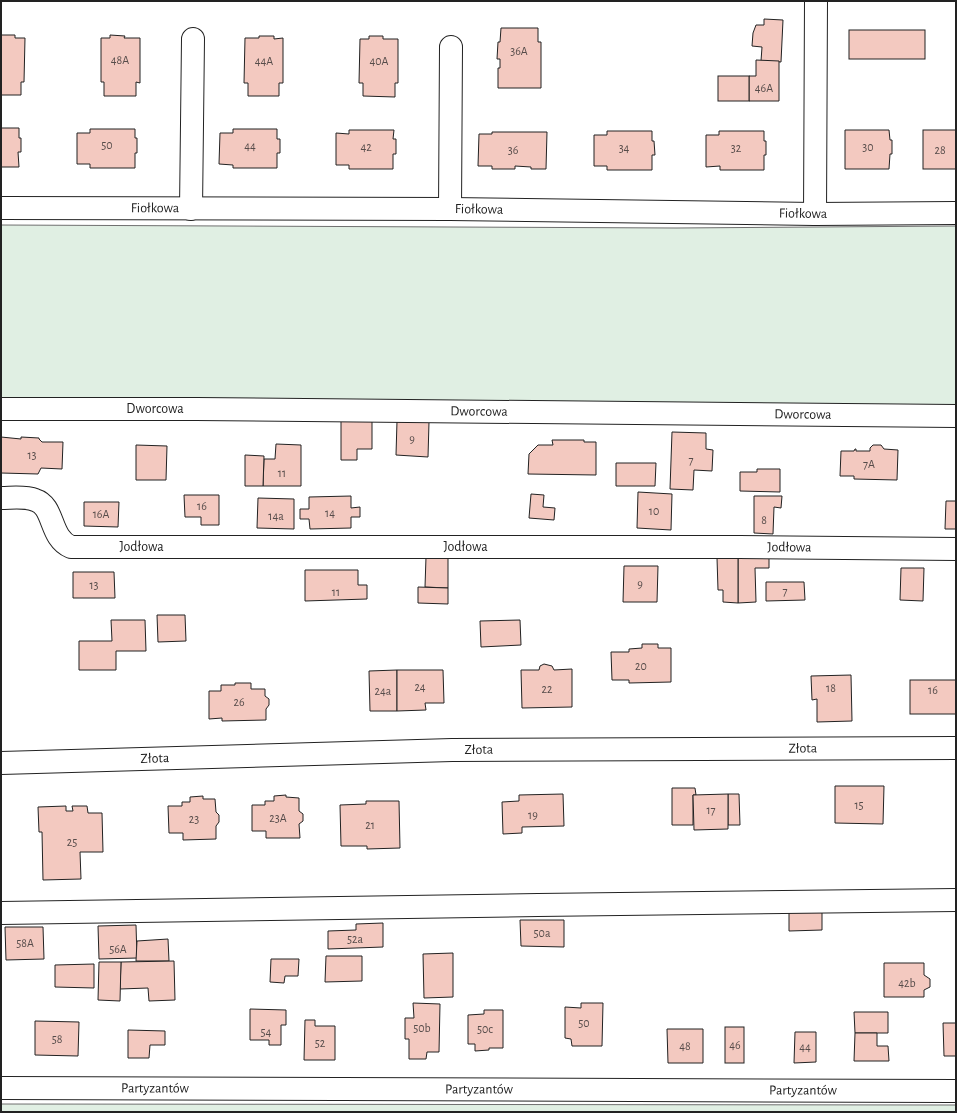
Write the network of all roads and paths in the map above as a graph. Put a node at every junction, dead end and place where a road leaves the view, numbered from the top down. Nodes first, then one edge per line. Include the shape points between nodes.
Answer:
1 (816, 1) edge
2 (194, 38) dead end
3 (451, 47) dead end
4 (1, 208) edge
5 (190, 209) junction
6 (450, 209) junction
7 (956, 213) edge
8 (815, 214) junction
9 (1, 409) edge
10 (956, 416) edge
11 (1, 498) edge
12 (956, 550) edge
13 (956, 748) edge
14 (1, 763) edge
15 (956, 900) edge
16 (1, 913) edge
17 (1, 1088) edge
18 (956, 1091) edge

1 - 8 street
2 - 5 street
3 - 6 street
4 - 5 street, Fiołkowa
5 - 6 street, Fiołkowa
6 - 8 street, Fiołkowa
7 - 8 street, Fiołkowa
9 - 10 street, Dworcowa
11 - 12 street, Jodłowa via 28,498 39,502 48,513 59,538 71,547 746,547
13 - 14 street, Złota via 452,750
15 - 16 street
17 - 18 street, Partyzantów

